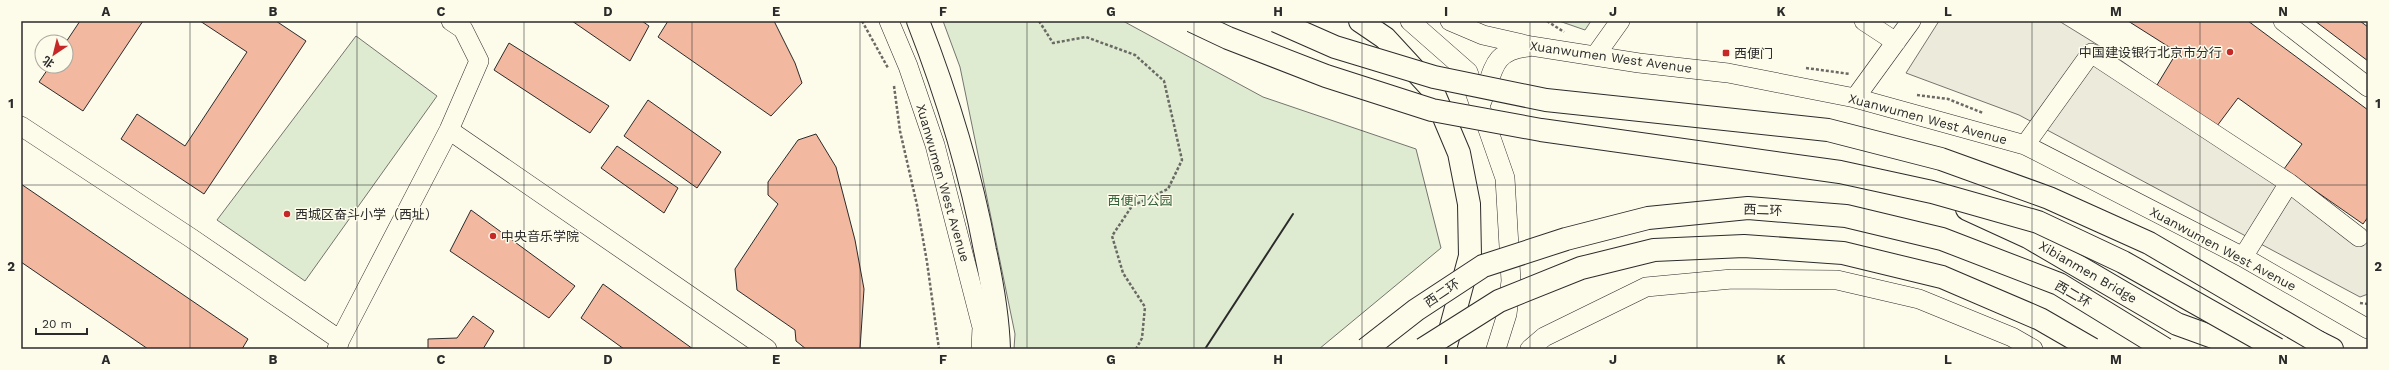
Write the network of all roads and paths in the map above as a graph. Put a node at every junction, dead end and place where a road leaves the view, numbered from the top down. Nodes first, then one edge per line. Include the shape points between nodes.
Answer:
1 (450, 21) edge
2 (862, 21) edge
3 (889, 21) edge
4 (918, 21) edge
5 (1039, 21) edge
6 (1192, 21) edge
7 (1276, 21) edge
8 (1360, 21) edge
9 (1410, 21) edge
10 (1450, 21) edge
11 (1620, 21) edge
12 (1864, 21) edge
13 (1911, 21) edge
14 (2283, 21) edge
15 (1896, 42) junction
16 (1531, 46) junction
17 (1595, 56) junction
18 (890, 72) dead end
19 (894, 79) dead end
20 (2368, 87) edge
21 (1856, 98) junction
22 (1480, 106) junction
23 (21, 126) edge
24 (449, 130) junction
25 (2025, 145) junction
26 (2289, 183) junction
27 (1932, 192) junction
28 (2359, 236) dead end
29 (2243, 257) junction
30 (2368, 329) edge
31 (338, 345) edge
32 (767, 349) edge
33 (939, 349) edge
34 (982, 349) edge
35 (999, 349) edge
36 (1136, 349) edge
37 (1366, 349) edge
38 (1423, 349) edge
39 (1445, 349) edge
40 (1496, 349) edge
41 (1530, 349) edge
42 (2033, 349) edge
43 (2092, 349) edge
44 (2164, 349) edge
45 (2246, 349) edge
46 (2277, 349) edge
47 (2332, 349) edge

1 - 24 street via 463,29 479,61
2 - 18 path
3 - 34 street, Xuanwumen West Avenue via 908,66 935,145 982,327
4 - 35 highway via 946,93 975,198 989,269
5 - 36 path via 1053,43 1086,37 1135,55 1164,81 1182,160 1168,188 1132,206 1112,236 1123,274 1145,307 1142,338
6 - 27 highway, bridge via 1228,38 1326,76 1432,110 1541,130 1840,172
7 - 47 highway, bridge via 1335,47 1434,77 1546,100 1828,130 1942,159 2049,198 2149,243
8 - 39 highway via 1386,38 1432,89 1459,153 1469,204 1470,256
9 - 22 street via 1468,72
10 - 16 street, Xuanwumen West Avenue via 1483,35
11 - 17 street
12 - 15 street
13 - 15 street
14 - 20 street
15 - 21 street
16 - 17 street, Xuanwumen West Avenue
16 - 22 street via 1511,49 1499,58
17 - 21 street, Xuanwumen West Avenue via 1728,73
19 - 33 path via 900,131 917,205
21 - 25 street, Xuanwumen West Avenue
22 - 40 street via 1505,178 1509,220 1509,300
23 - 31 street
24 - 31 street
24 - 32 street
25 - 26 street via 2091,53
25 - 29 street, Xuanwumen West Avenue
26 - 28 street
26 - 29 street
27 - 45 highway, Xibianmen Bridge, bridge via 2028,237 2177,324
27 - 46 highway, bridge via 2045,226 2123,262
29 - 30 street, Xuanwumen West Avenue
37 - 44 highway, 西二环, bridge via 1416,310 1483,266 1566,239 1648,218 1748,208 1846,216 1942,239 2059,284
38 - 43 highway, bridge via 1500,301 1581,268 1654,250 1744,246 1843,253 1942,277 2040,319
41 - 42 street via 1544,337 1646,287 1732,279 1837,280 1919,299 2012,336

